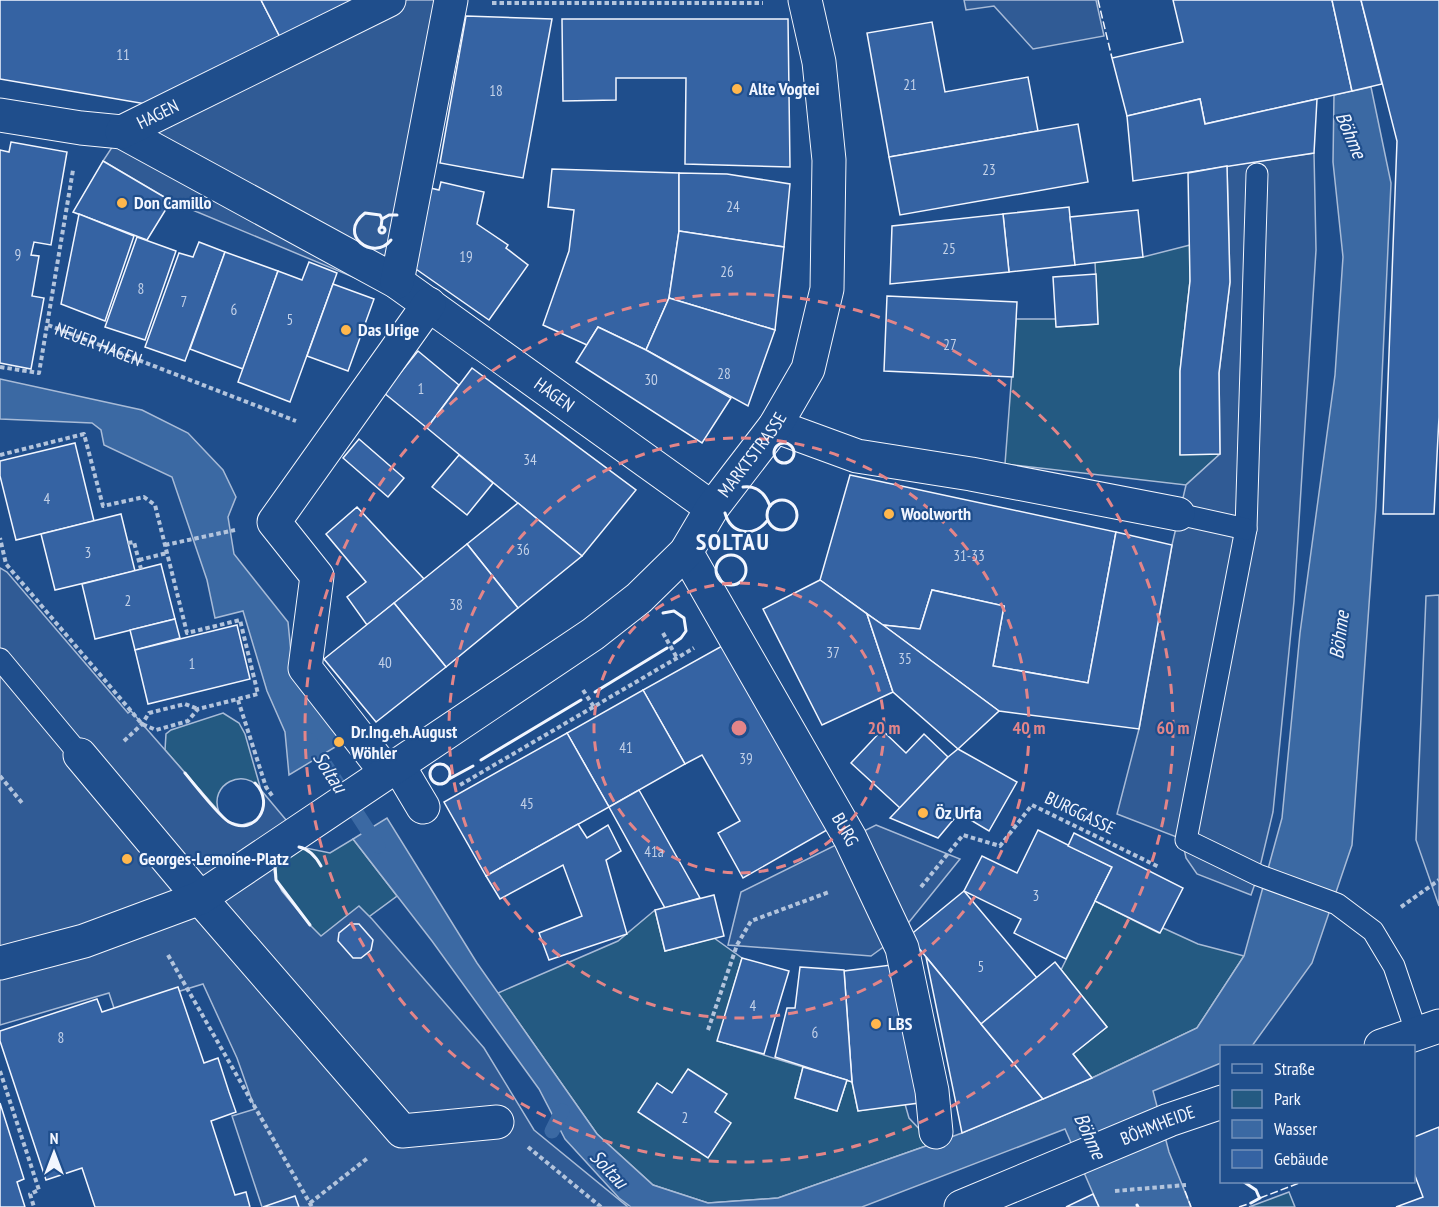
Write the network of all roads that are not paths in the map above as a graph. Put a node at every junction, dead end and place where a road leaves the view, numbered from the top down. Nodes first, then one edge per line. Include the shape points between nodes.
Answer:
1 (389, 0) edge
2 (451, 1) edge
3 (809, 1) edge
4 (0, 115) edge
5 (122, 132) junction
6 (1257, 174) dead end
7 (397, 282) junction
8 (429, 304) junction
9 (775, 426) junction
10 (712, 508) junction
11 (1178, 514) joint
12 (1246, 529) junction
13 (686, 552) junction
14 (0, 658) edge
15 (80, 754) joint
16 (388, 771) junction
17 (423, 807) road end
18 (200, 898) junction
19 (0, 963) edge
20 (1428, 1030) edge
21 (1387, 1045) edge
22 (1220, 1102) edge
23 (497, 1122) road end
24 (936, 1132) dead end
25 (961, 1207) edge

1 - 5 street, HAGEN
2 - 7 street
3 - 9 street, MARKTSTRASSE via 829,160 827,289 808,369
4 - 5 street, HAGEN
5 - 7 street, HAGEN
6 - 12 lane
7 - 8 street, HAGEN
8 - 10 street, HAGEN
8 - 16 street via 274,522 316,576 305,668
9 - 10 street, MARKTSTRASSE
9 - 11 street via 857,456
10 - 13 street, MARKTSTRASSE
11 - 12 lane
12 - 20 lane via 1186,840 1258,875 1337,904 1373,931
13 - 16 street, MARKTSTRASSE via 639,598 593,634
13 - 24 street, BURG via 850,837 902,948 932,1090
14 - 15 lane
15 - 18 street
16 - 17 street
16 - 18 street, MARKTSTRASSE
18 - 19 street via 84,941
18 - 23 street via 402,1131
20 - 21 street
22 - 25 street, BÖHMHEIDE

